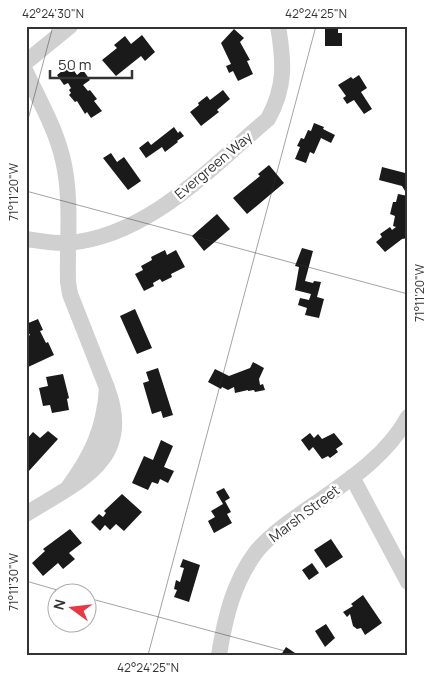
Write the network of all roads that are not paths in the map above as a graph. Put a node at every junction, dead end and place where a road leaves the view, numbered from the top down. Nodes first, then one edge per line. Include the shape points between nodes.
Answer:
1 (70, 26) edge
2 (278, 26) edge
3 (26, 62) edge
4 (26, 72) edge
5 (26, 239) edge
6 (67, 243) junction
7 (408, 417) edge
8 (352, 477) junction
9 (26, 514) edge
10 (408, 582) edge
11 (219, 655) edge

1 - 3 street
2 - 6 street, Evergreen Way via 283,76 277,102 268,119 179,196 136,223 106,235
4 - 6 street via 51,125 63,160 68,197
5 - 6 street, Evergreen Way
6 - 9 street via 72,303 112,402 114,430 110,446 92,471
7 - 8 street, Marsh Street via 386,447
8 - 10 street
8 - 11 street, Marsh Street via 276,532 256,553 229,604

